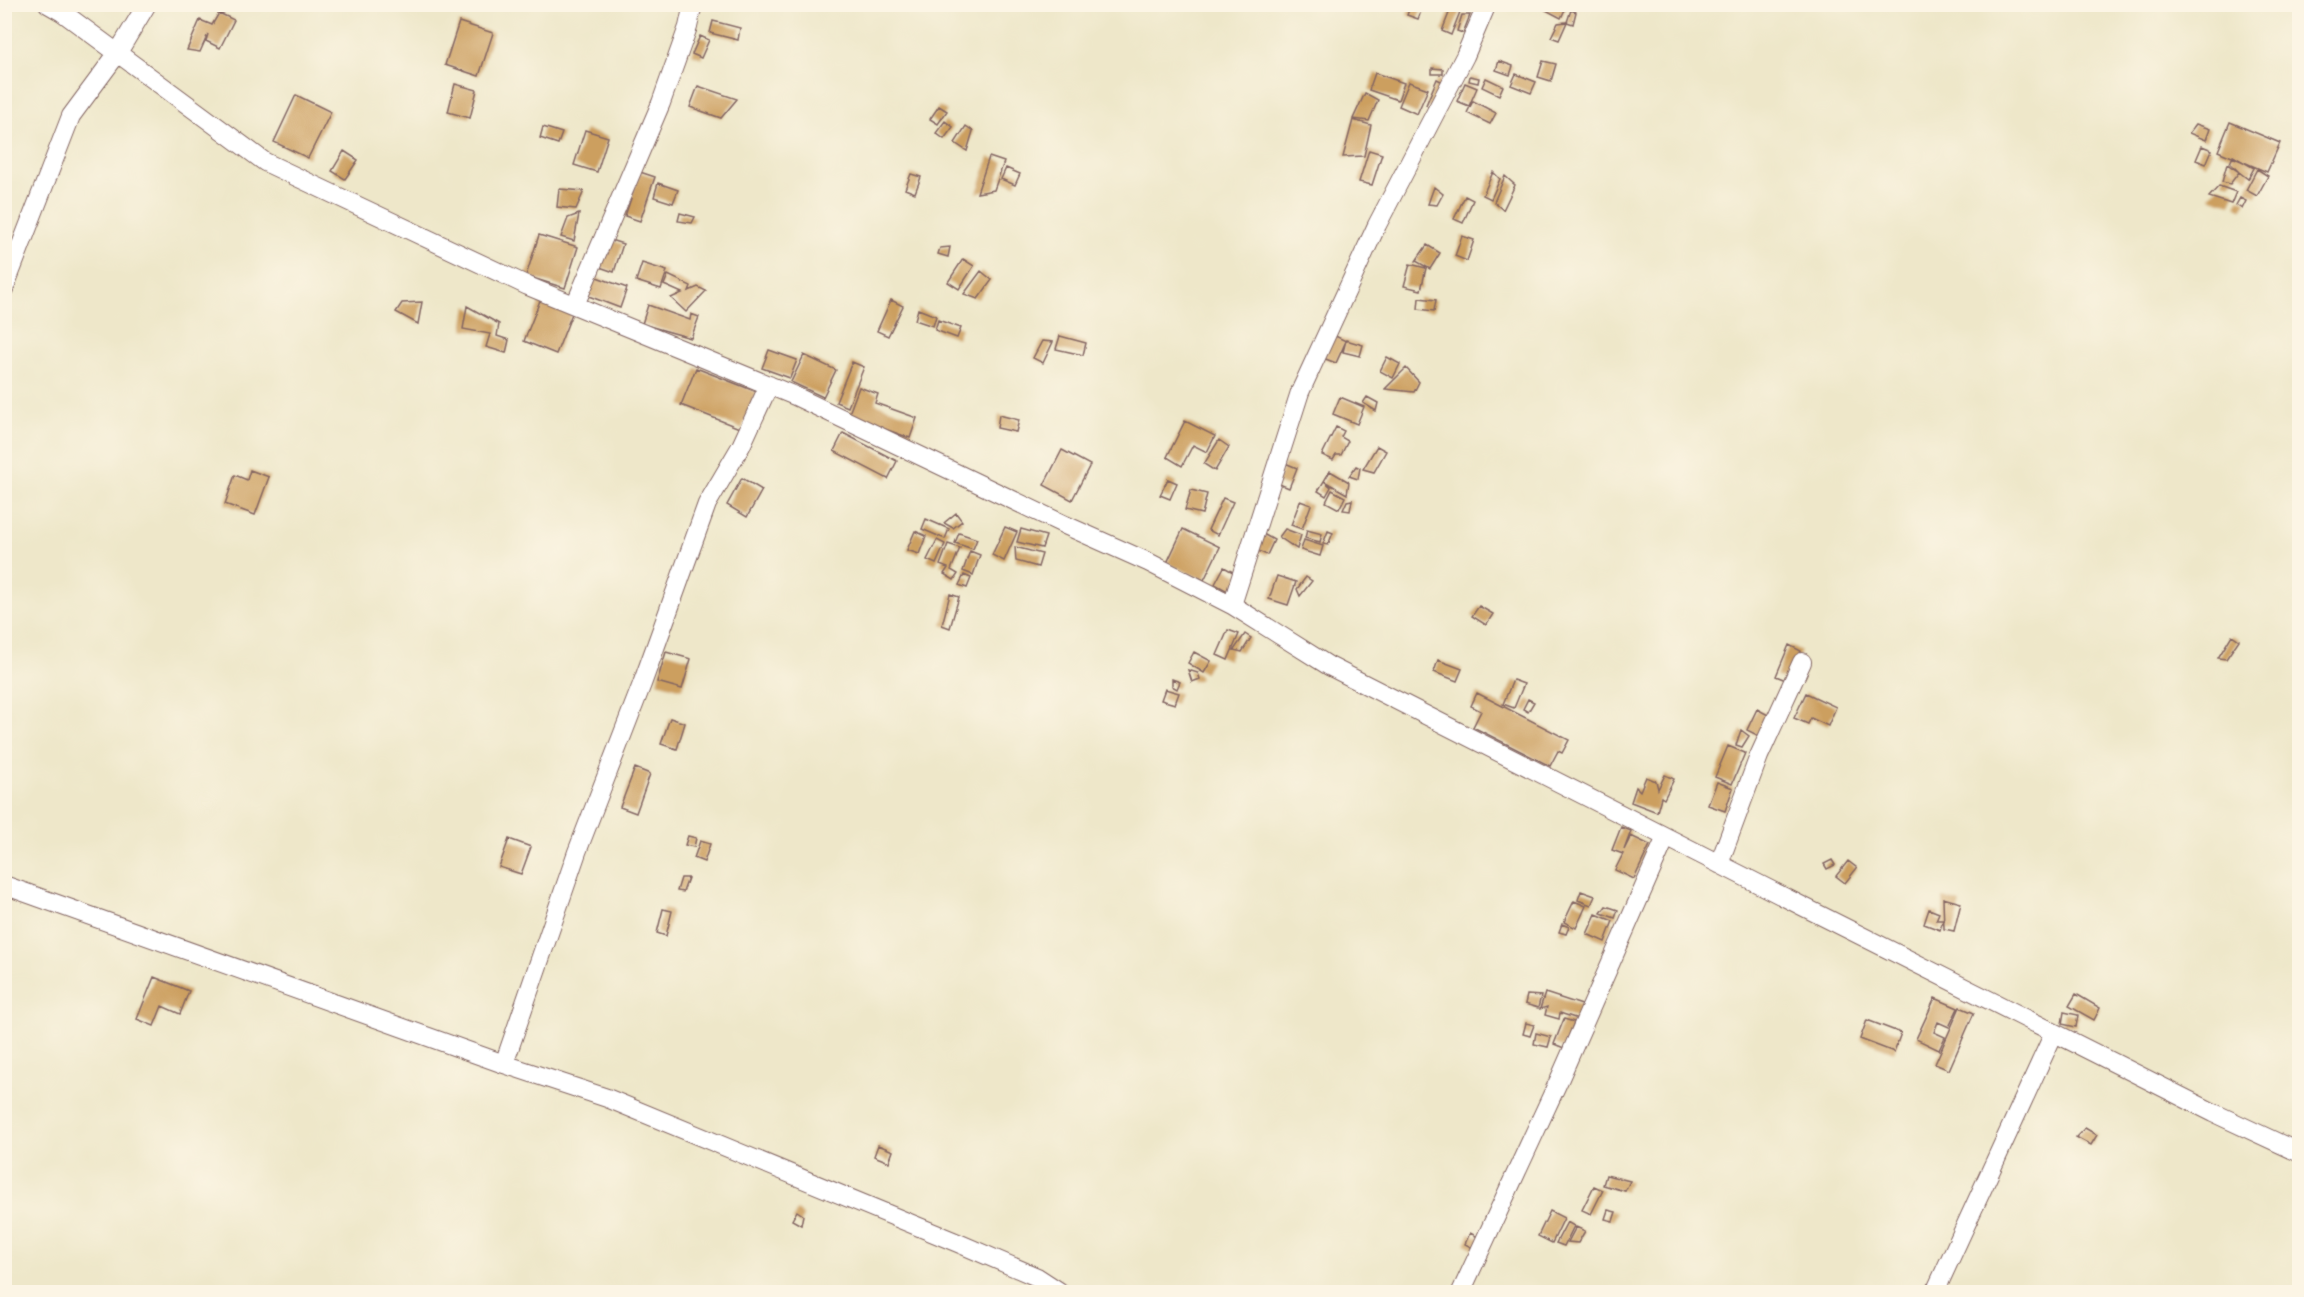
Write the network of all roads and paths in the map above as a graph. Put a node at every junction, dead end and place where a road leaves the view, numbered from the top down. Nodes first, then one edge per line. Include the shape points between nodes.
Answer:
1 (48, 4) edge
2 (147, 4) edge
3 (693, 4) edge
4 (1487, 4) edge
5 (117, 54) junction
6 (4, 289) edge
7 (575, 305) junction
8 (769, 385) junction
9 (1233, 605) junction
10 (1802, 662) dead end
11 (1666, 837) junction
12 (1719, 864) junction
13 (4, 885) edge
14 (2054, 1033) junction
15 (504, 1064) junction
16 (2300, 1153) edge
17 (1060, 1293) edge
18 (1461, 1293) edge
19 (1935, 1293) edge

1 - 5 street
2 - 5 street
3 - 7 street via 661,103
4 - 9 street via 1465,56 1377,225 1300,392
5 - 6 street via 70,116
5 - 7 street via 265,162
7 - 8 street
8 - 9 street
8 - 15 street via 741,447 707,504 577,852
9 - 11 street via 1329,666
10 - 12 street via 1759,756
11 - 12 street
11 - 18 street
12 - 14 street
13 - 15 street
14 - 16 street
14 - 19 street
15 - 17 street via 607,1098 968,1247 1037,1277

